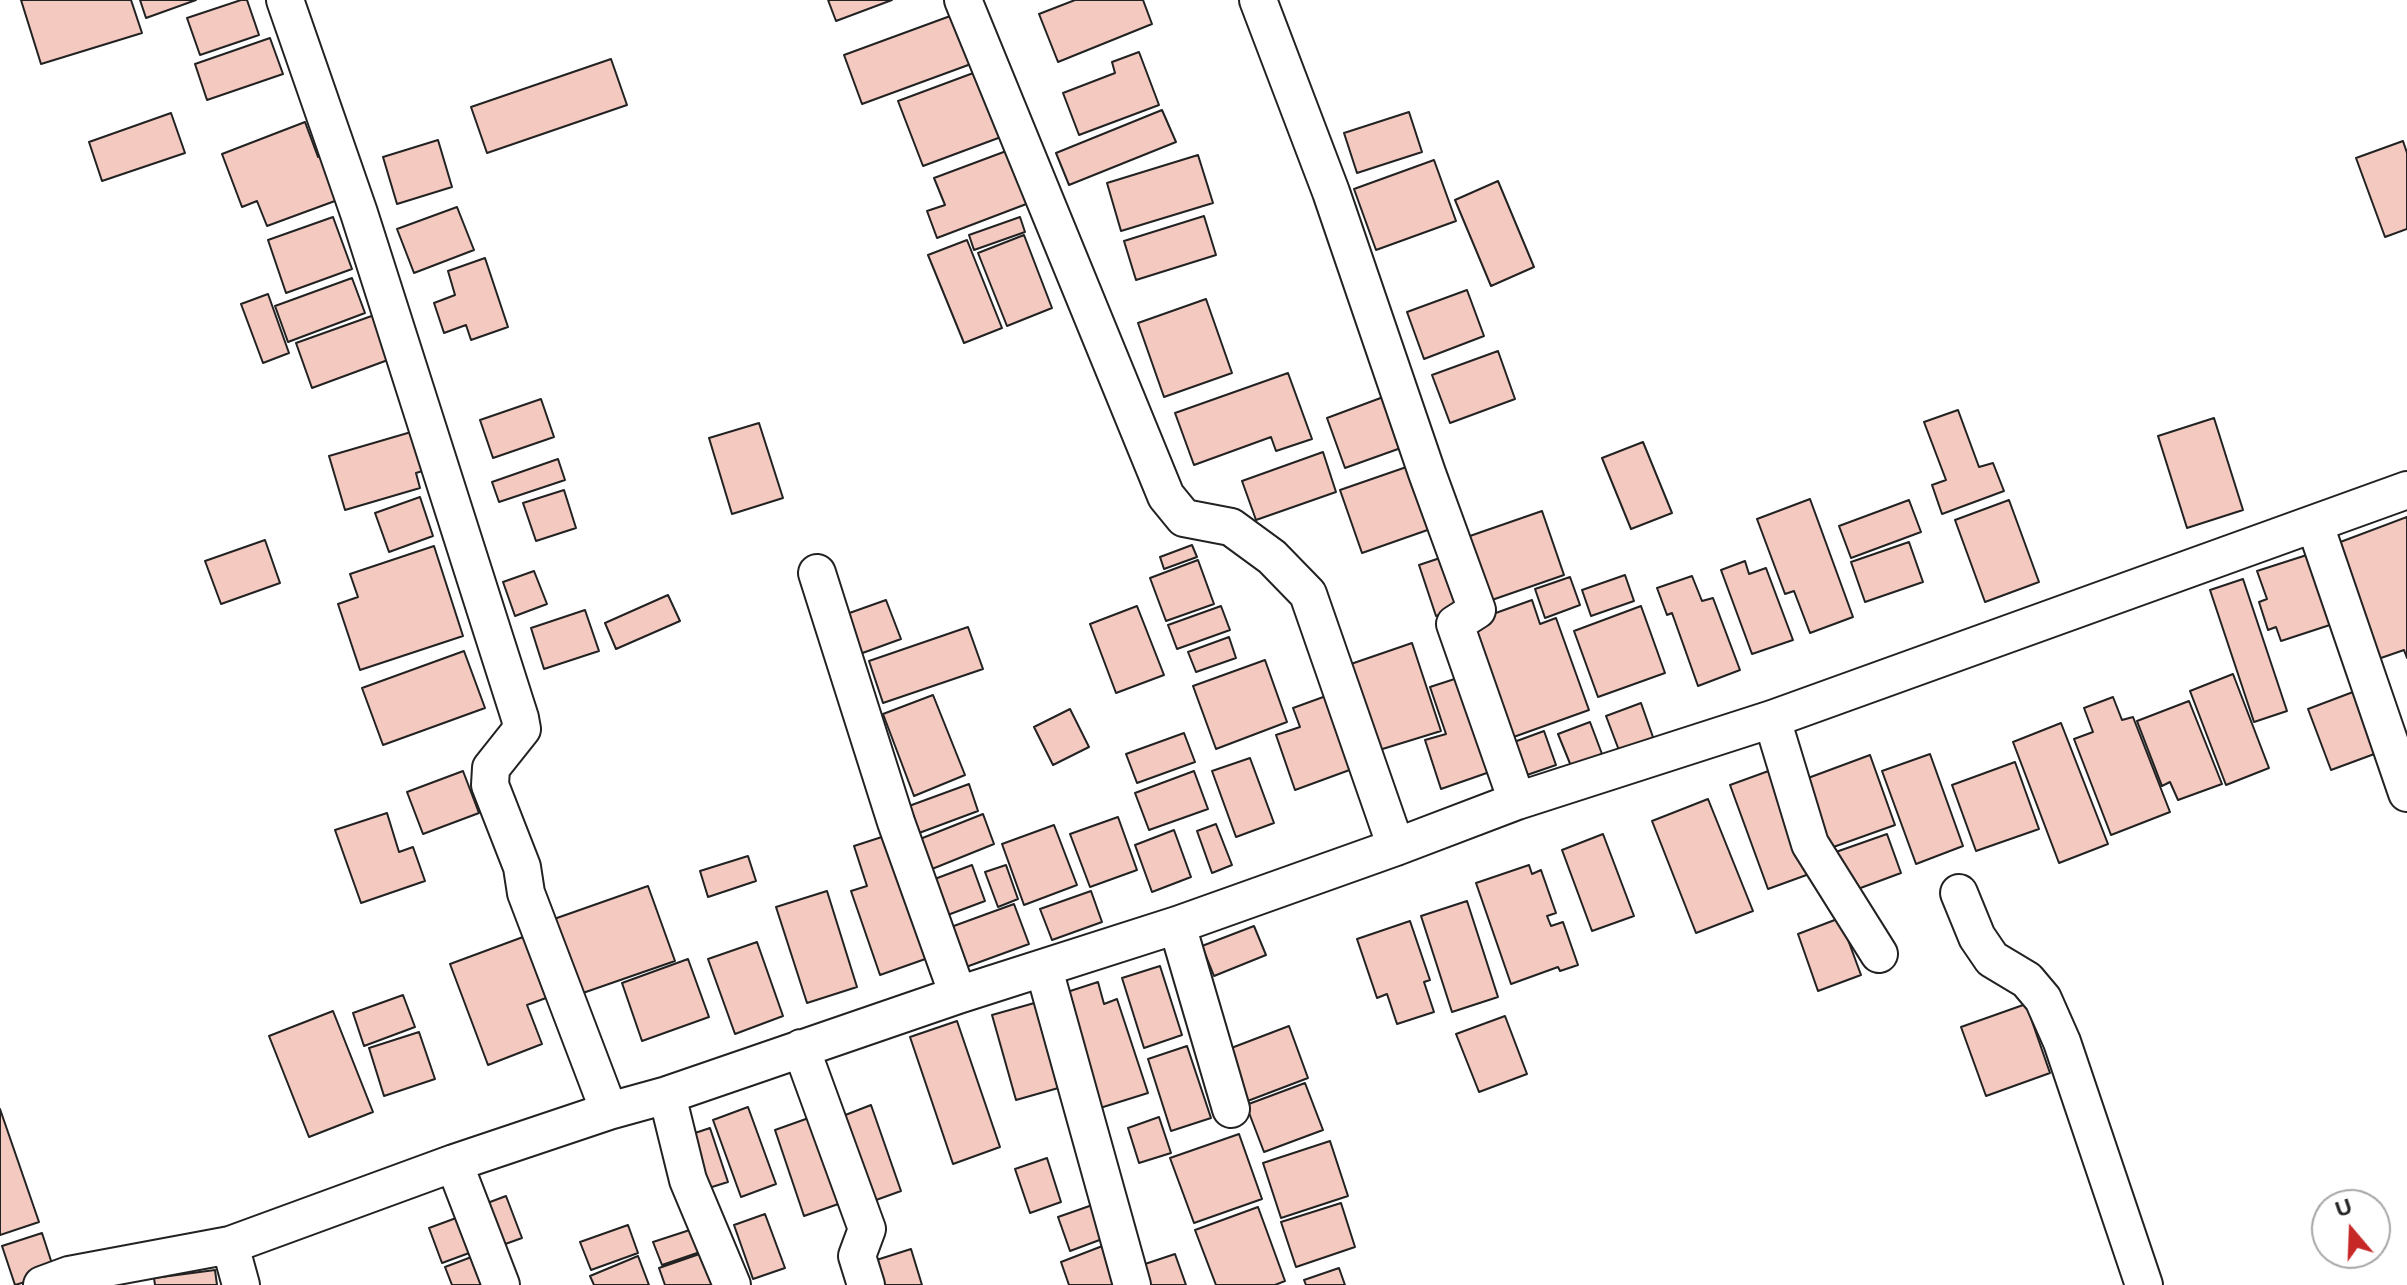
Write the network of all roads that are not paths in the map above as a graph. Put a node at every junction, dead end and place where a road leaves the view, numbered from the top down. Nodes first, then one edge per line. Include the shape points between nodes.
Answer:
1 (285, 0) edge
2 (963, 0) edge
3 (1258, 0) edge
4 (2407, 490) edge
5 (2315, 525) junction
6 (817, 573) dead end
7 (1772, 719) junction
8 (2407, 793) edge
9 (1517, 801) junction
10 (1396, 847) junction
11 (1959, 893) dead end
12 (1177, 925) junction
13 (1879, 954) dead end
14 (1044, 969) junction
15 (958, 995) junction
16 (801, 1048) junction
17 (667, 1095) junction
18 (1231, 1109) dead end
19 (609, 1111) junction
20 (454, 1163) junction
21 (230, 1245) junction
22 (61, 1282) edge
23 (241, 1285) edge
24 (501, 1285) edge
25 (732, 1285) edge
26 (866, 1285) edge
27 (1132, 1285) edge
28 (2144, 1285) edge

1 - 19 street via 359,213 520,718 522,729 491,768 490,785
2 - 10 street via 1166,496 1184,518 1231,527 1272,557 1308,594
3 - 9 street via 1477,610 1455,624
4 - 5 street
5 - 7 street
5 - 8 street
6 - 15 street
7 - 9 street
7 - 13 street via 1810,844
9 - 10 street
10 - 12 street
11 - 28 street via 1992,959 2027,980 2043,999
12 - 14 street
12 - 18 street
14 - 15 street
14 - 27 street
15 - 16 street
16 - 17 street
16 - 26 street via 867,1229 857,1256
17 - 19 street
17 - 25 street via 688,1180
19 - 20 street
20 - 21 street
20 - 24 street
21 - 22 street
21 - 23 street

